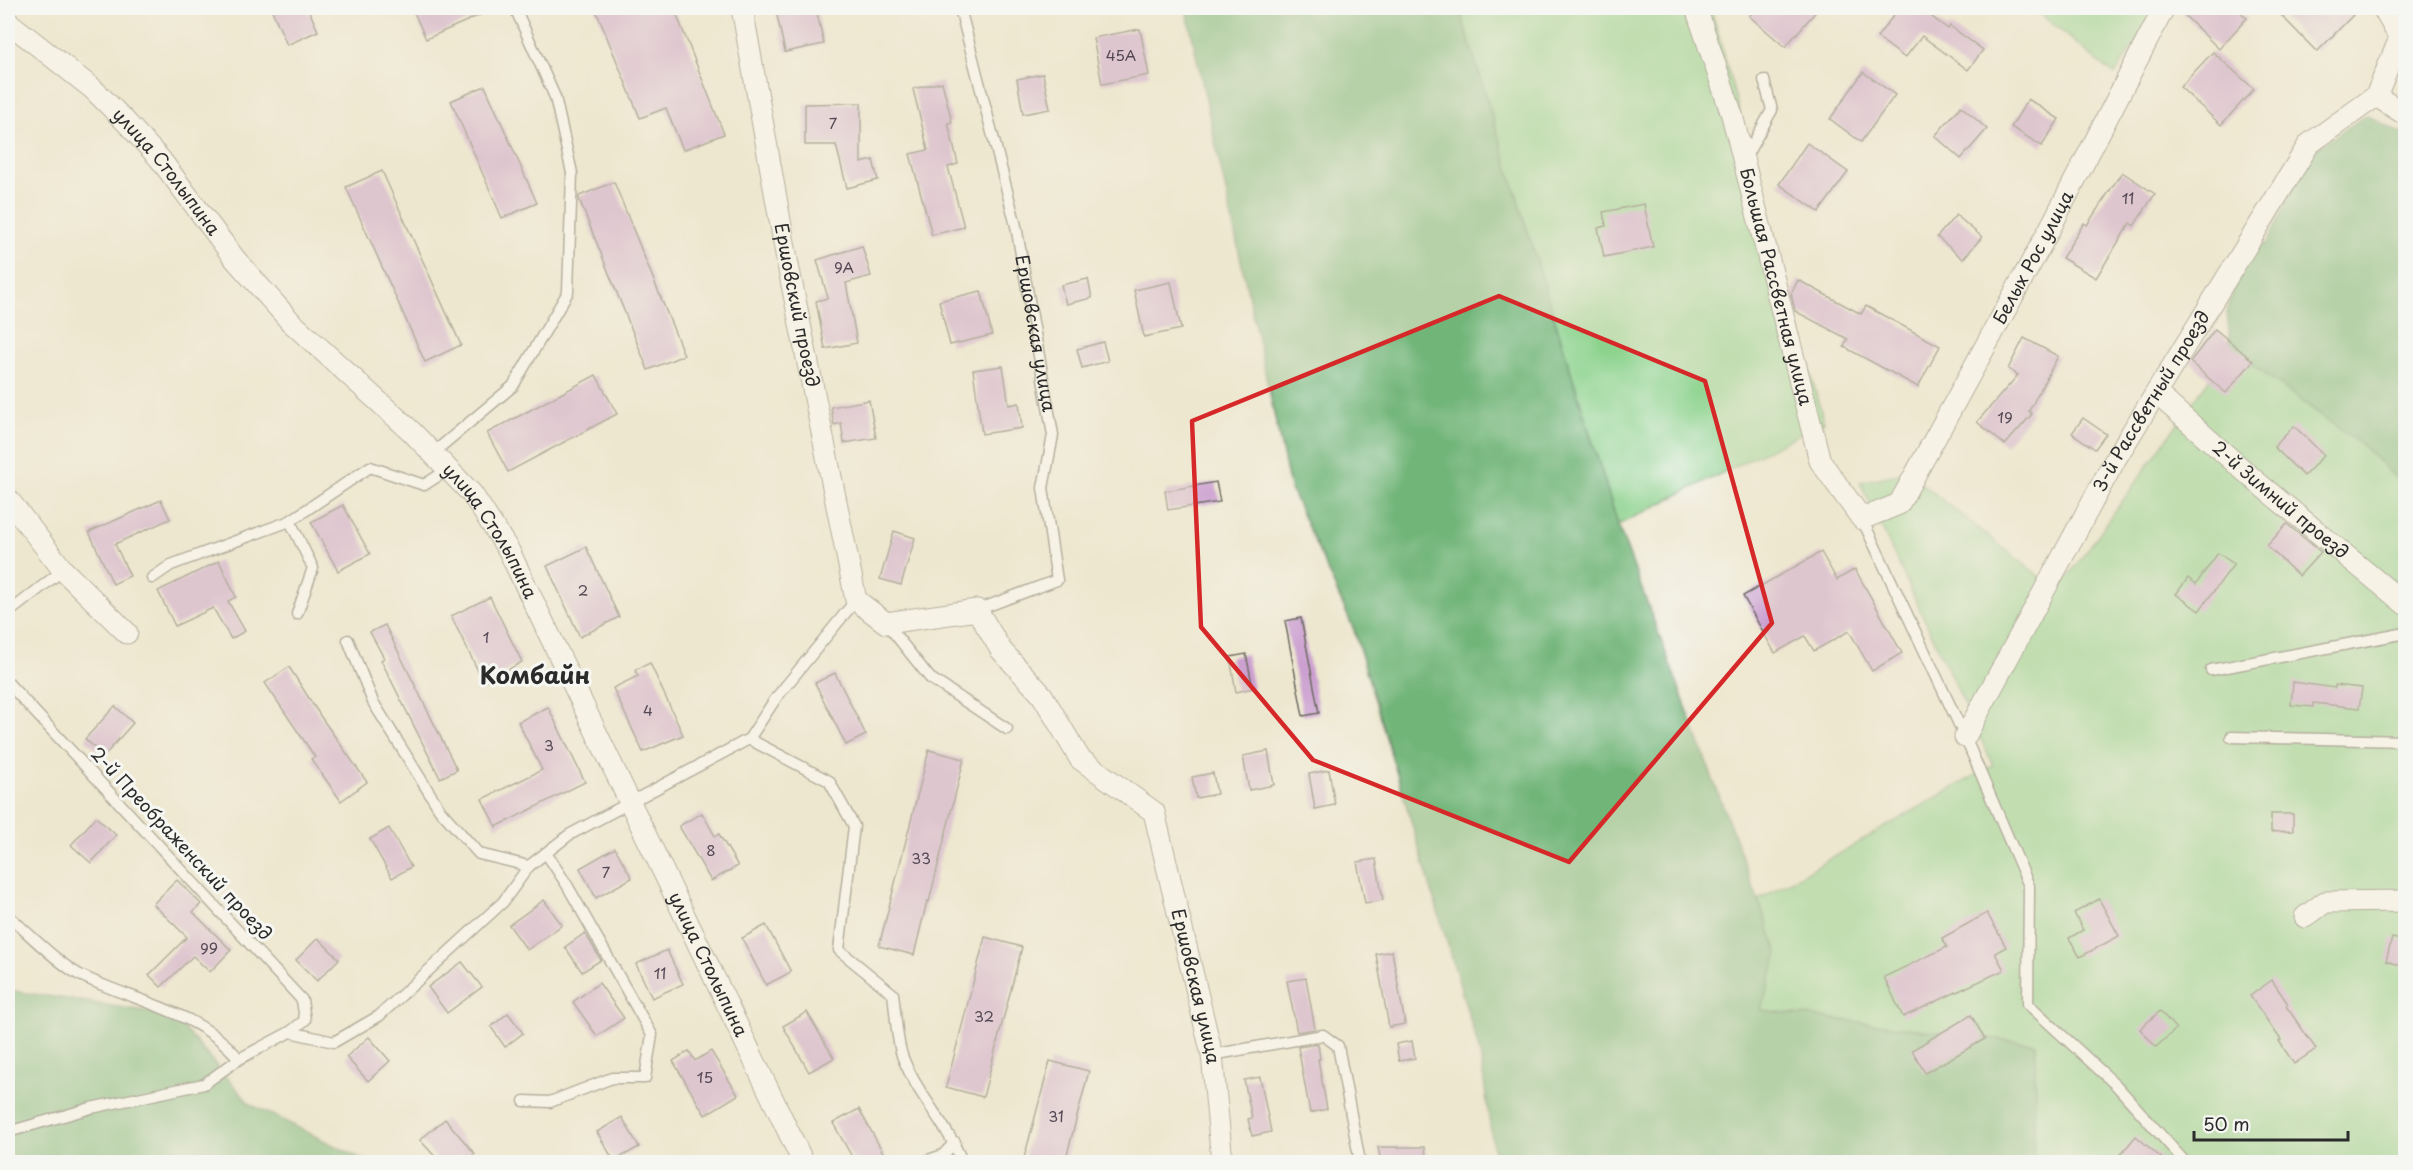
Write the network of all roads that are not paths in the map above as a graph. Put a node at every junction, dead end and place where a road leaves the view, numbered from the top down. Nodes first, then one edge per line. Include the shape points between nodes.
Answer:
1 (515, 8) edge
2 (742, 8) edge
3 (960, 8) edge
4 (1696, 8) edge
5 (2164, 8) edge
6 (2383, 8) edge
7 (8, 22) edge
8 (1764, 80) dead end
9 (2376, 96) junction
10 (2406, 116) edge
11 (1744, 161) junction
12 (2156, 393) junction
13 (433, 453) junction
14 (449, 469) junction
15 (8, 499) edge
16 (1862, 519) junction
17 (290, 521) junction
18 (63, 570) junction
19 (152, 578) dead end
20 (856, 600) junction
21 (2406, 605) edge
22 (977, 610) junction
23 (8, 613) edge
24 (297, 614) dead end
25 (886, 623) junction
26 (127, 633) dead end
27 (2406, 633) edge
28 (348, 640) dead end
29 (2211, 670) dead end
30 (8, 683) edge
31 (1007, 729) dead end
32 (1965, 737) junction
33 (2231, 737) dead end
34 (749, 739) junction
35 (2406, 741) edge
36 (630, 803) junction
37 (546, 852) junction
38 (529, 866) junction
39 (2406, 901) edge
40 (8, 915) edge
41 (2305, 917) dead end
42 (290, 1032) junction
43 (1212, 1055) junction
44 (240, 1059) junction
45 (524, 1101) dead end
46 (8, 1132) edge
47 (955, 1142) junction
48 (803, 1162) edge
49 (923, 1162) edge
50 (962, 1162) edge
51 (1222, 1162) edge
52 (1360, 1162) edge
53 (2186, 1162) edge

1 - 13 lane via 555,97 572,173 568,292 513,386
2 - 20 street, Ершовский проезд via 788,265
3 - 22 lane, Ершовская улица via 1016,226 1053,435 1043,488 1057,580
4 - 11 street, Большая Рассветная улица
5 - 16 street, Белых Рос улица via 2048,232 1899,504
6 - 9 street via 2400,38
7 - 13 street, улица Столыпина via 93,89 125,120 291,322
8 - 11 lane via 1772,110
9 - 10 street
9 - 12 street, 3-й Рассветный проезд via 2309,144
11 - 16 street, Большая Рассветная улица via 1820,460
12 - 21 street, 2-й Зимний проезд
12 - 32 street, 3-й Рассветный проезд via 2116,458
13 - 14 street, улица Столыпина
14 - 17 lane via 424,485 370,467
14 - 36 street, улица Столыпина via 472,494 509,551
15 - 18 street
16 - 32 lane
17 - 19 lane via 171,565
17 - 24 lane via 313,568
18 - 23 lane
18 - 26 street
20 - 25 street
20 - 34 lane via 776,698
22 - 25 street
22 - 43 street, Ершовская улица via 1001,650 1042,695 1080,759 1154,812
25 - 31 lane via 930,678
27 - 29 lane
28 - 38 lane via 373,702 440,810 479,854
30 - 42 lane, 2-й Преображенский проезд via 302,1000 305,1020
32 - 53 lane via 2030,886 2028,1004 2115,1085
33 - 35 lane
34 - 36 lane
34 - 47 lane via 829,781 854,826 839,950 893,994 902,1056
36 - 37 lane
36 - 48 street, улица Столыпина
37 - 38 lane
37 - 45 lane via 652,1035 645,1078 612,1078 550,1102
38 - 42 lane via 503,902 379,1016 334,1042
39 - 41 street via 2325,902
40 - 44 lane via 77,973 204,1029
42 - 44 lane
43 - 51 street, Ершовская улица
43 - 52 lane via 1323,1035 1338,1046
44 - 46 lane via 204,1084 91,1108
47 - 49 lane via 943,1155
47 - 50 lane

